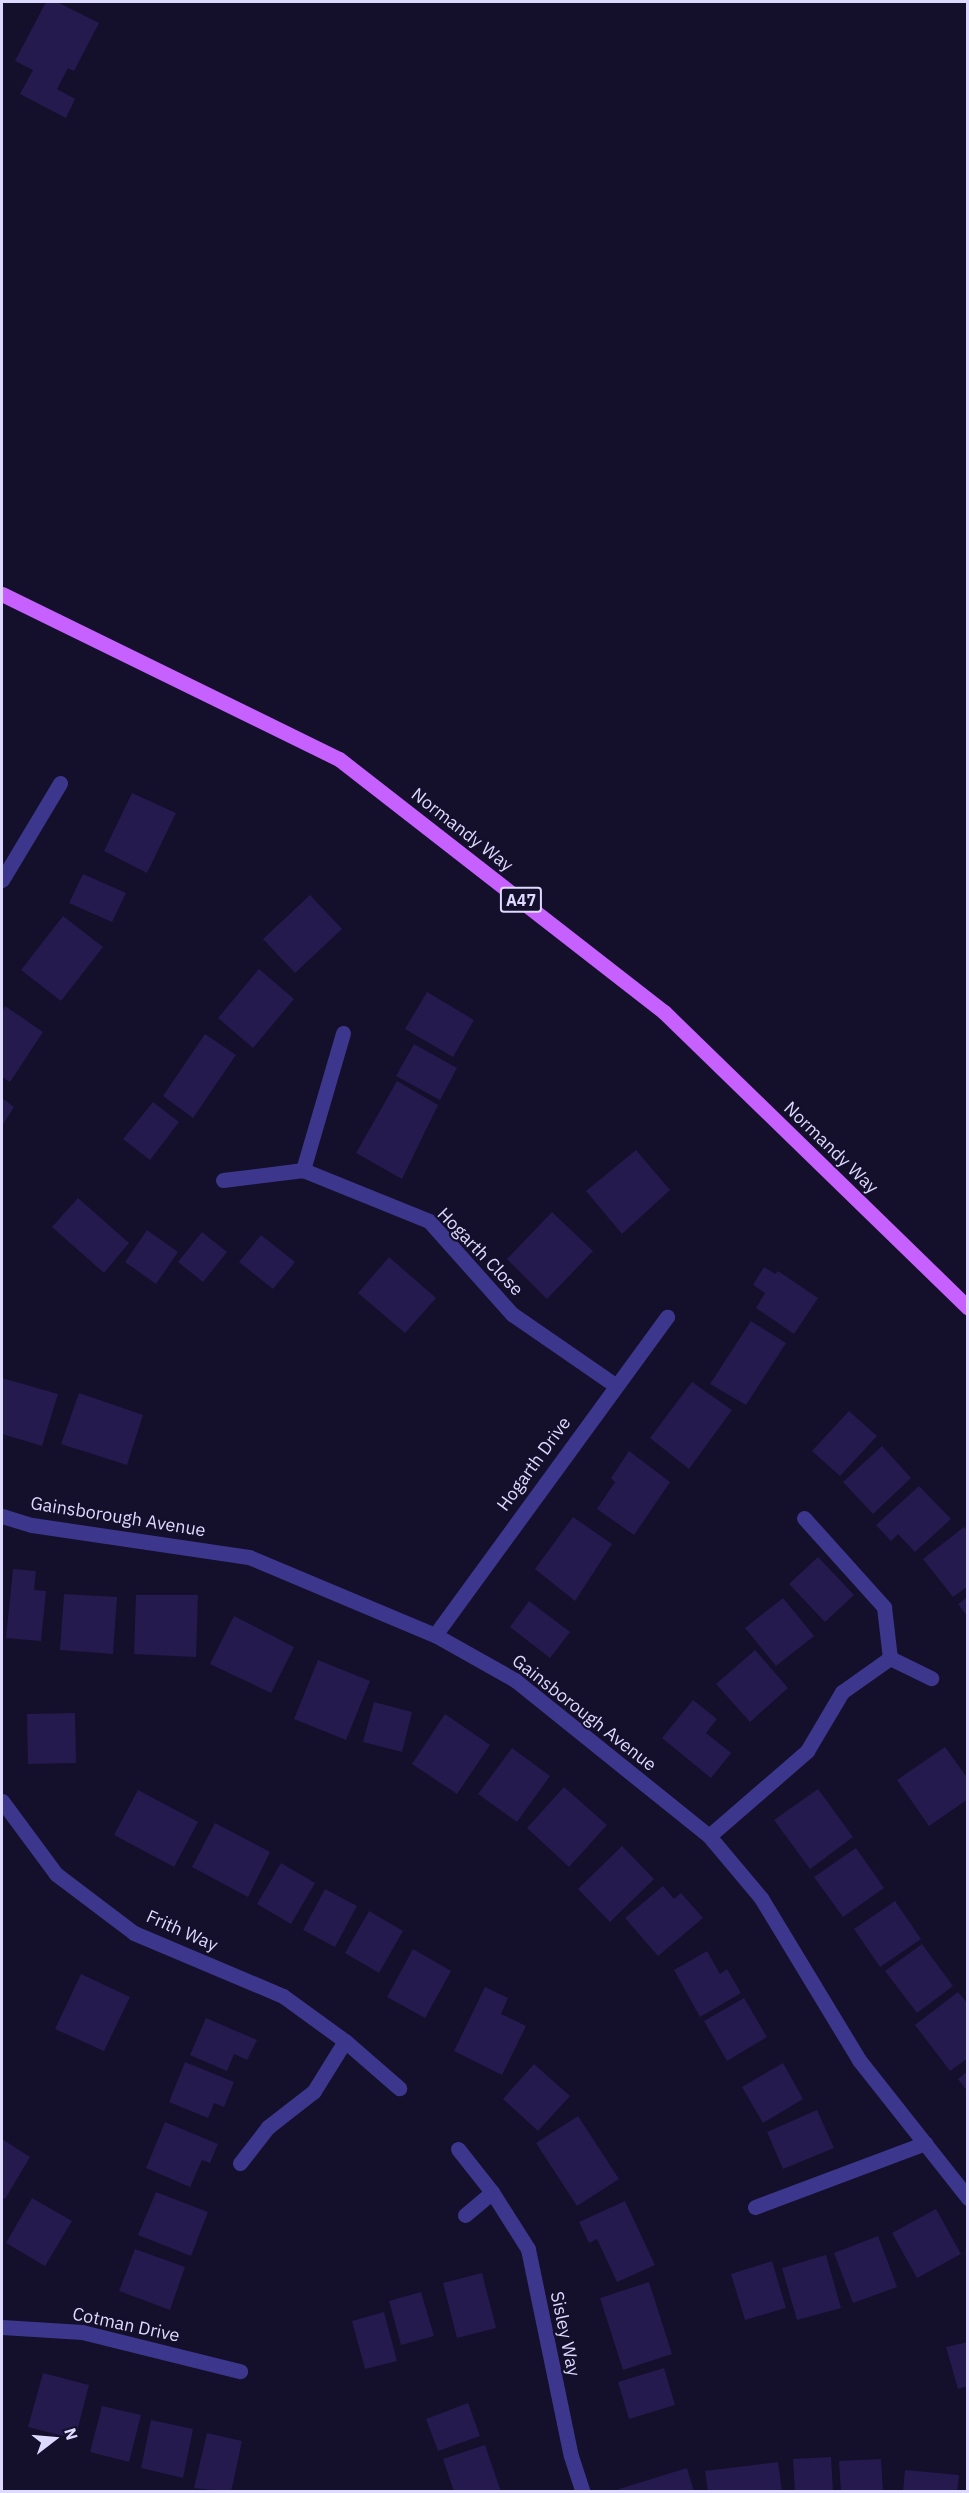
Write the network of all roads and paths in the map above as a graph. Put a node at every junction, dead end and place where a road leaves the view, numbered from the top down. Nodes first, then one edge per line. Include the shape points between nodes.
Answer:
1 (2, 594) edge
2 (60, 783) dead end
3 (2, 880) edge
4 (343, 1033) dead end
5 (303, 1170) junction
6 (223, 1180) dead end
7 (968, 1308) edge
8 (667, 1317) dead end
9 (615, 1385) junction
10 (2, 1516) edge
11 (804, 1518) dead end
12 (435, 1635) junction
13 (890, 1659) junction
14 (931, 1678) dead end
15 (3, 1807) edge
16 (709, 1836) junction
17 (345, 2041) junction
18 (399, 2088) dead end
19 (925, 2143) junction
20 (458, 2149) dead end
21 (240, 2163) dead end
22 (492, 2192) junction
23 (968, 2198) edge
24 (755, 2207) dead end
25 (465, 2215) dead end
26 (2, 2327) edge
27 (240, 2371) dead end
28 (582, 2492) edge

1 - 7 main road, Normandy Way / A47 via 339,759 664,1012
2 - 3 street
4 - 5 street
5 - 6 street, Hogarth Close
5 - 9 street, Hogarth Close via 429,1221 512,1314
8 - 9 street, Hogarth Drive
9 - 12 street, Hogarth Drive
10 - 12 street, Gainsborough Avenue via 32,1525 249,1557
11 - 13 street via 884,1607
12 - 16 street, Gainsborough Avenue via 516,1680
13 - 14 street
13 - 16 street via 842,1692 807,1751
15 - 17 street, Frith Way via 56,1874 134,1933 283,1996
16 - 19 street, Gainsborough Avenue via 761,1898 859,2060
17 - 18 street, Frith Way
17 - 21 street via 314,2091 268,2127
19 - 23 street, Gainsborough Avenue
19 - 24 street
20 - 22 street, Sisley Way
22 - 25 street
22 - 28 street, Sisley Way via 528,2249
26 - 27 street, Cotman Drive via 82,2332

